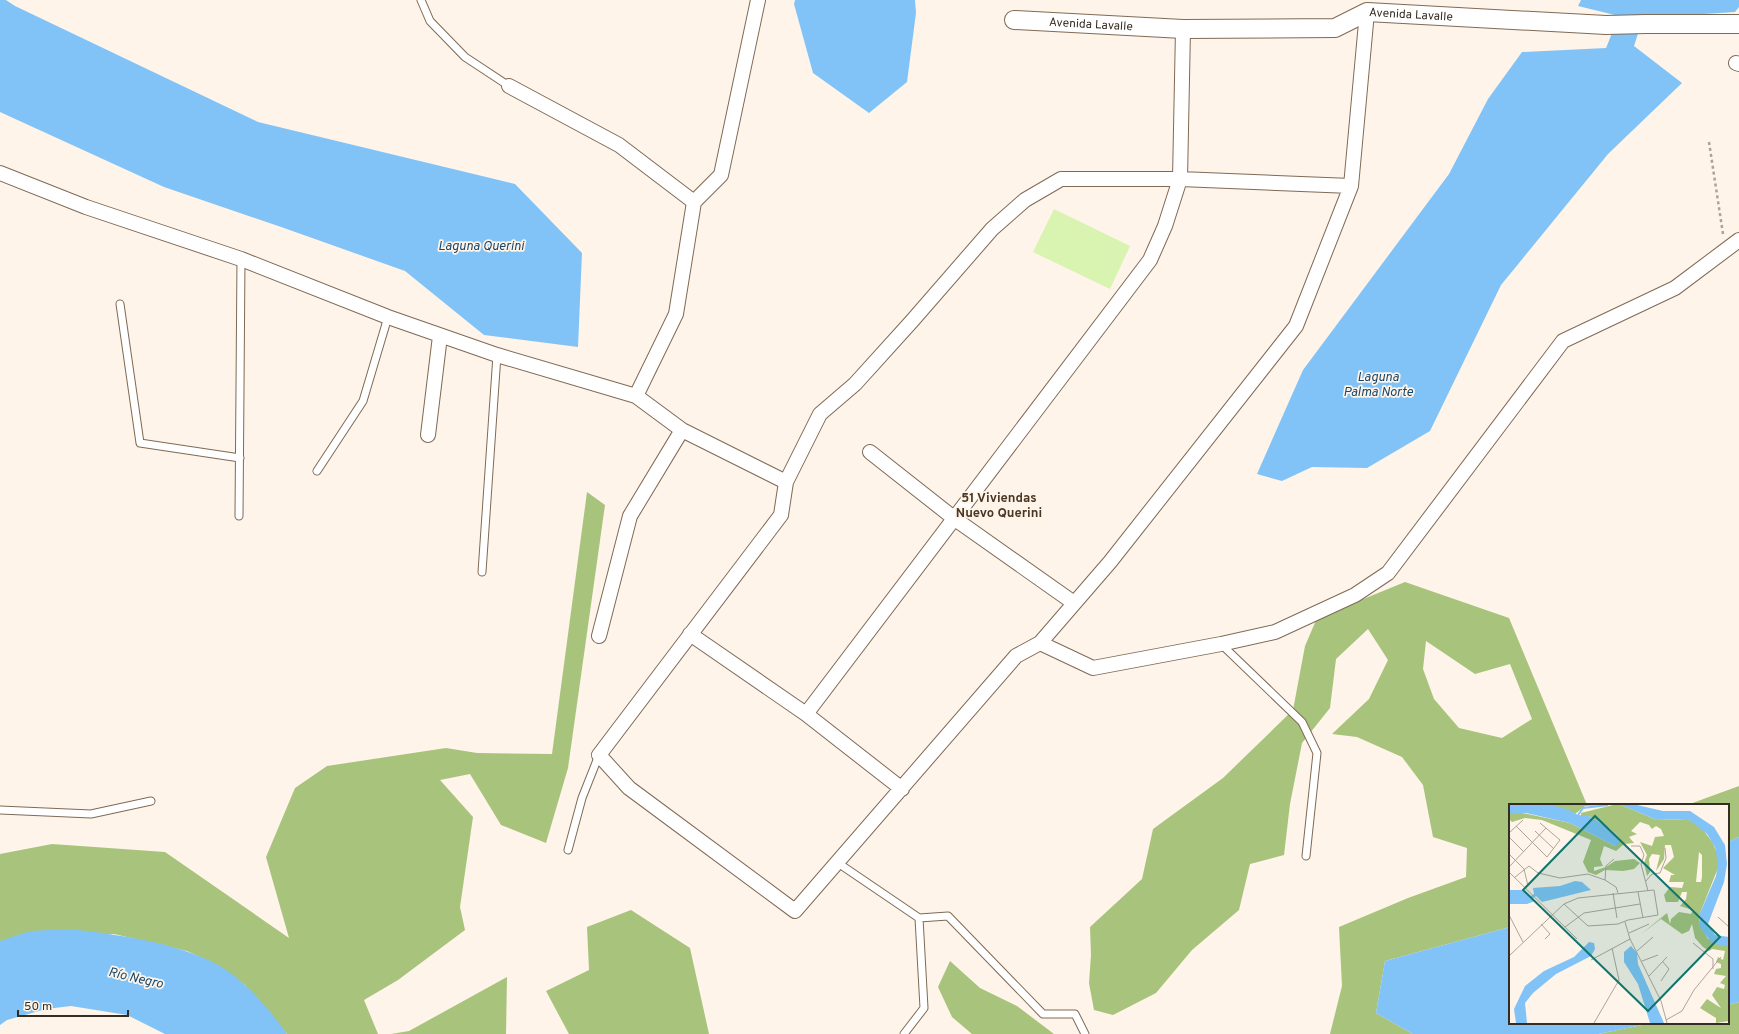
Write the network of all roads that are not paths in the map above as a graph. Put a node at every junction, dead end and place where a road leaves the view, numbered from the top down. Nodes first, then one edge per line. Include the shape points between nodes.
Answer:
1 (421, 0) edge
2 (758, 0) edge
3 (1367, 6) edge
4 (1014, 20) dead end
5 (1739, 24) edge
6 (1183, 29) junction
7 (509, 86) joint
8 (0, 173) edge
9 (1180, 178) junction
10 (1351, 186) junction
11 (694, 202) junction
12 (1739, 240) edge
13 (241, 259) junction
14 (120, 304) dead end
15 (388, 317) junction
16 (440, 336) junction
17 (496, 355) junction
18 (636, 396) junction
19 (682, 430) junction
20 (428, 435) dead end
21 (870, 452) dead end
22 (240, 458) junction
23 (317, 471) dead end
24 (786, 482) junction
25 (239, 516) dead end
26 (955, 519) junction
27 (482, 572) dead end
28 (1074, 603) junction
29 (690, 634) junction
30 (599, 636) dead end
31 (1040, 643) junction
32 (1221, 644) junction
33 (806, 714) junction
34 (599, 755) junction
35 (902, 789) junction
36 (151, 802) dead end
37 (0, 810) edge
38 (568, 850) dead end
39 (1306, 856) dead end
40 (838, 863) junction
41 (919, 918) junction
42 (904, 1034) edge
43 (1085, 1034) edge

1 - 7 lane via 430,21 465,57
2 - 11 street via 722,175
3 - 5 street, Avenida Lavalle via 1606,26
3 - 6 street, Avenida Lavalle via 1335,28
3 - 10 street
4 - 6 street, Avenida Lavalle
6 - 9 street
7 - 11 street via 618,145
8 - 13 street via 86,207
9 - 10 street
9 - 24 street via 1061,180 1025,200 992,229 855,384 820,414
9 - 26 street via 1150,260
10 - 28 street via 1296,326 1110,562
11 - 18 street via 676,314
12 - 32 street via 1675,288 1563,341 1388,573 1355,596 1275,632
13 - 15 street
13 - 22 lane
14 - 22 lane via 140,443
15 - 16 street
15 - 23 lane via 363,401
16 - 17 street
16 - 20 street
17 - 18 street
17 - 27 lane
18 - 19 street
19 - 24 street
19 - 30 street via 630,516
21 - 26 street
22 - 25 lane
24 - 29 street via 781,515
26 - 28 street
26 - 33 street
28 - 31 street
29 - 33 street
29 - 34 street
31 - 32 street via 1093,668
31 - 35 street via 1016,656
32 - 39 lane via 1302,722 1317,753
33 - 35 street
34 - 38 lane via 582,798
34 - 40 street via 629,788 795,911
35 - 40 street
36 - 37 lane via 91,814
40 - 41 lane
41 - 42 lane via 924,1008
41 - 43 lane via 948,916 1044,1014 1075,1014

